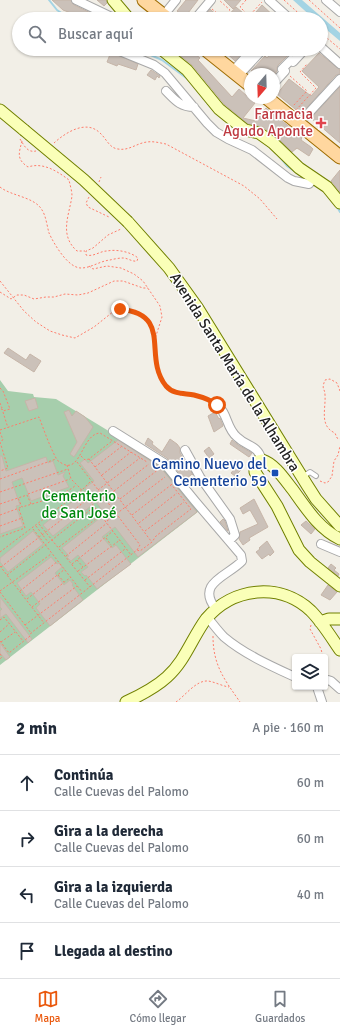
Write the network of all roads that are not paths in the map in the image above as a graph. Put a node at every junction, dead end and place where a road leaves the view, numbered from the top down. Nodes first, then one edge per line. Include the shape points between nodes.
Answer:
1 (76, 0) edge
2 (113, 0) edge
3 (144, 0) edge
4 (176, 0) edge
5 (269, 0) edge
6 (326, 0) edge
7 (210, 3) edge
8 (101, 12) edge
9 (122, 12) edge
10 (160, 12) edge
11 (169, 12) edge
12 (202, 12) edge
13 (282, 12) edge
14 (340, 12) edge
15 (328, 53) edge
16 (132, 56) edge
17 (170, 56) edge
18 (214, 56) edge
19 (248, 56) edge
20 (255, 56) edge
21 (299, 56) edge
22 (340, 64) edge
23 (236, 73) junction
24 (280, 76) edge
25 (340, 79) edge
26 (244, 80) edge
27 (166, 91) dead end
28 (274, 104) edge
29 (194, 107) junction
30 (0, 110) edge
31 (306, 116) dead end
32 (340, 157) edge
33 (312, 181) junction
34 (340, 203) edge
35 (217, 405) road end
36 (113, 431) dead end
37 (185, 450) dead end
38 (262, 460) junction
39 (316, 476) road end
40 (302, 477) junction
41 (340, 526) edge
42 (340, 539) edge
43 (229, 541) junction
44 (321, 544) dead end
45 (340, 552) edge
46 (340, 586) edge
47 (216, 609) junction
48 (208, 618) junction
49 (327, 621) edge
50 (340, 650) edge
51 (292, 676) edge
52 (328, 681) edge
53 (340, 689) edge
54 (318, 690) edge
55 (126, 702) edge
56 (322, 702) edge

1 - 8 street
2 - 9 street
3 - 10 main road
4 - 11 street
5 - 13 street
6 - 14 street
7 - 12 street
15 - 22 street
16 - 29 street via 154,65 165,73
17 - 33 street via 187,70 219,109 245,130 266,137
18 - 23 main road
19 - 23 street
20 - 23 street
21 - 24 street via 293,62 290,60 282,69 285,71
23 - 26 main road
25 - 31 street
27 - 29 street via 186,107
28 - 32 main road
29 - 33 street via 216,132 252,150 288,178 294,181
30 - 40 street, Avenida Santa María de la Alhambra, bridge via 84,180 129,223 169,268 197,307
33 - 34 street via 327,187
35 - 38 street via 223,410 229,428 237,438 259,451
36 - 43 street via 164,463
37 - 43 street via 200,477 230,519 235,535
38 - 42 street via 276,470 322,527
38 - 46 street via 255,465 255,472 278,506 299,550
39 - 40 lane via 310,472
40 - 41 street, Avenida Santa María de la Alhambra via 316,499
43 - 47 street via 242,555 242,561 212,585 209,597
44 - 45 street
47 - 48 street
47 - 49 street via 234,597 262,591 289,597
48 - 51 street via 223,636 235,645
48 - 55 street via 167,677
49 - 50 street via 334,627 330,636
52 - 53 street
54 - 56 street

